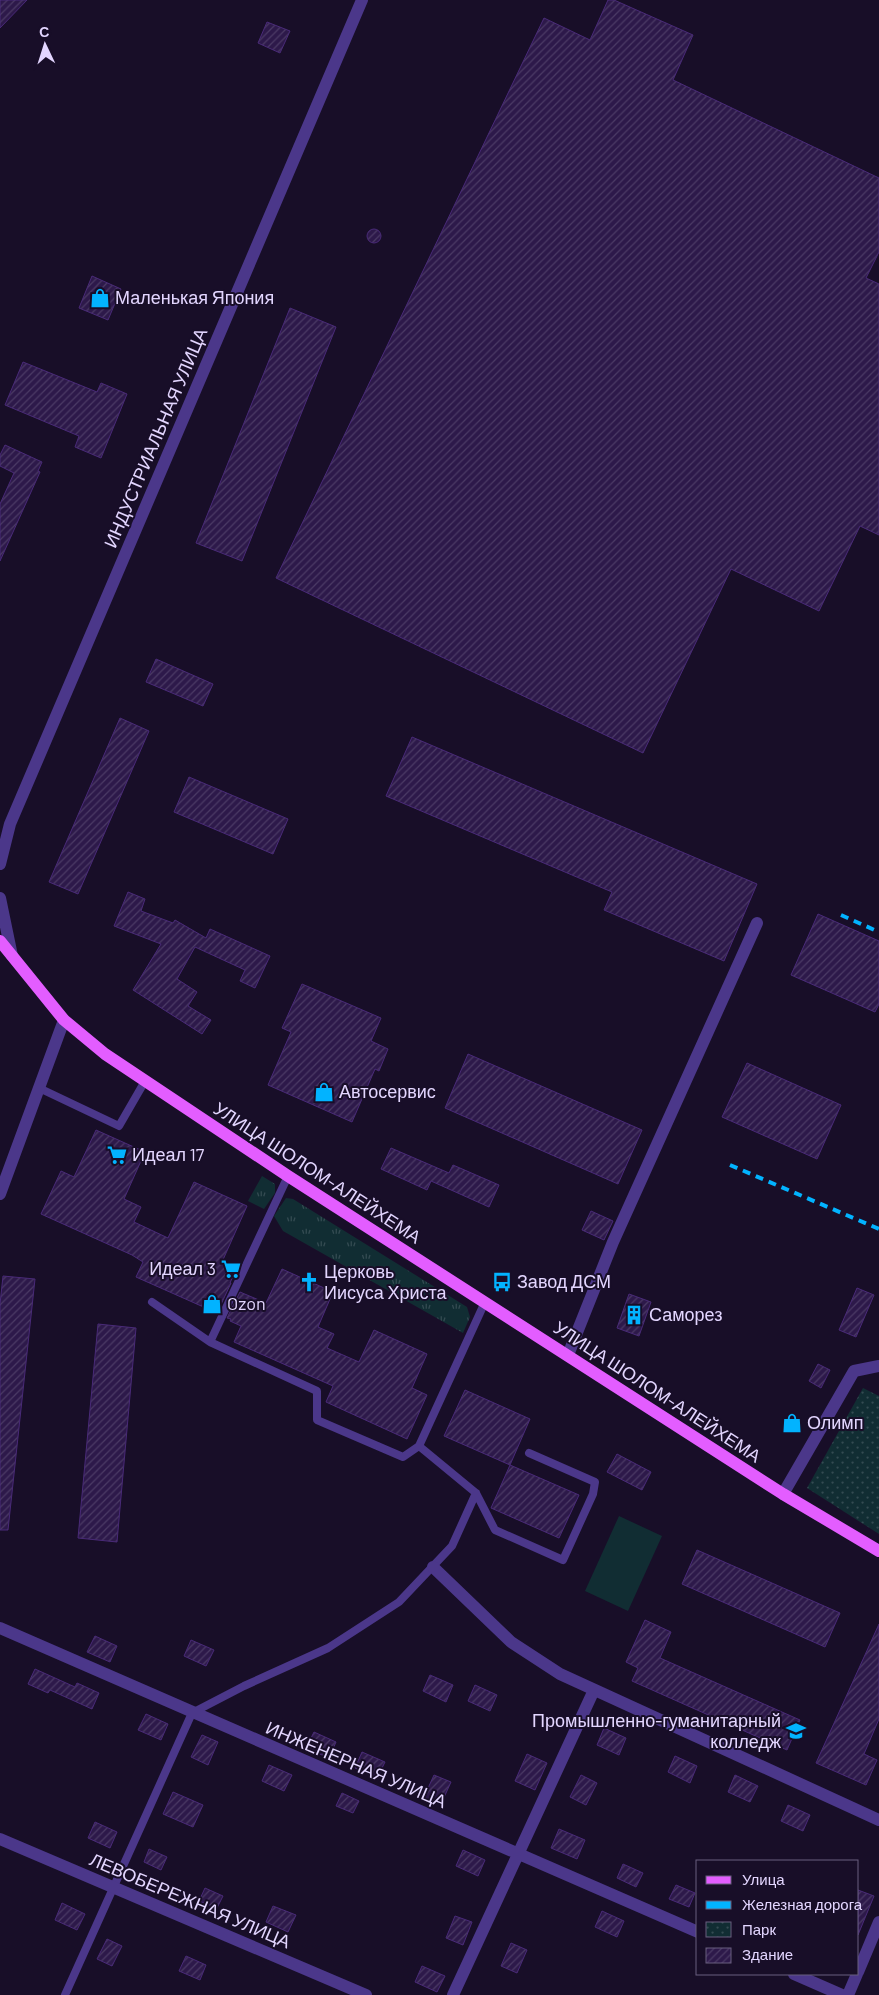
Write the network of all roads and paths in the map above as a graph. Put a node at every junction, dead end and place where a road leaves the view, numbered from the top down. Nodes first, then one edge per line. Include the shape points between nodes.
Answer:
1 (360, 1) edge
2 (10, 824) junction
3 (0, 834) edge
4 (0, 864) edge
5 (0, 898) edge
6 (757, 923) dead end
7 (0, 941) edge
8 (12, 956) junction
9 (64, 1020) junction
10 (145, 1080) junction
11 (39, 1088) junction
12 (288, 1176) junction
13 (0, 1194) edge
14 (152, 1302) dead end
15 (485, 1302) junction
16 (210, 1342) junction
17 (568, 1355) junction
18 (879, 1366) edge
19 (420, 1446) junction
20 (529, 1453) dead end
21 (476, 1493) junction
22 (783, 1494) junction
23 (879, 1551) edge
24 (433, 1567) junction
25 (0, 1628) edge
26 (594, 1690) junction
27 (192, 1713) junction
28 (879, 1820) edge
29 (0, 1839) edge
30 (518, 1854) junction
31 (113, 1887) junction
32 (879, 1922) edge
33 (696, 1931) edge
34 (859, 1968) edge
35 (796, 1975) edge
36 (856, 1975) edge
37 (65, 1995) edge
38 (366, 1995) edge
39 (454, 1995) edge
40 (842, 1995) edge
41 (848, 1995) edge

1 - 2 street, ИНДУСТРИАЛЬНАЯ УЛИЦА
2 - 3 street
2 - 4 street, ИНДУСТРИАЛЬНАЯ УЛИЦА
5 - 8 street
6 - 17 street via 613,1242
7 - 8 main road, УЛИЦА ШОЛОМ-АЛЕЙХЕМА
8 - 9 main road, УЛИЦА ШОЛОМ-АЛЕЙХЕМА
9 - 10 main road, УЛИЦА ШОЛОМ-АЛЕЙХЕМА
9 - 11 street
10 - 11 lane via 119,1126
10 - 12 main road, УЛИЦА ШОЛОМ-АЛЕЙХЕМА
11 - 13 street
12 - 15 main road, УЛИЦА ШОЛОМ-АЛЕЙХЕМА
12 - 16 lane
14 - 16 lane
15 - 17 main road, УЛИЦА ШОЛОМ-АЛЕЙХЕМА
15 - 19 lane
16 - 19 lane via 317,1391 317,1420 403,1457
17 - 22 main road, УЛИЦА ШОЛОМ-АЛЕЙХЕМА
18 - 22 street via 854,1371
19 - 21 lane
20 - 21 lane via 595,1482 593,1494 563,1560 495,1530
21 - 24 lane via 452,1546
22 - 23 main road, УЛИЦА ШОЛОМ-АЛЕЙХЕМА
24 - 26 street via 511,1642 560,1674
24 - 27 lane via 398,1602 328,1648
25 - 27 street, ИНЖЕНЕРНАЯ УЛИЦА
26 - 28 street
26 - 30 street
27 - 30 street, ИНЖЕНЕРНАЯ УЛИЦА
27 - 31 lane
29 - 31 street, ЛЕВОБЕРЕЖНАЯ УЛИЦА
30 - 33 street, ИНЖЕНЕРНАЯ УЛИЦА
30 - 39 street
31 - 37 lane
31 - 38 street, ЛЕВОБЕРЕЖНАЯ УЛИЦА
32 - 34 street
35 - 40 street
36 - 41 street

